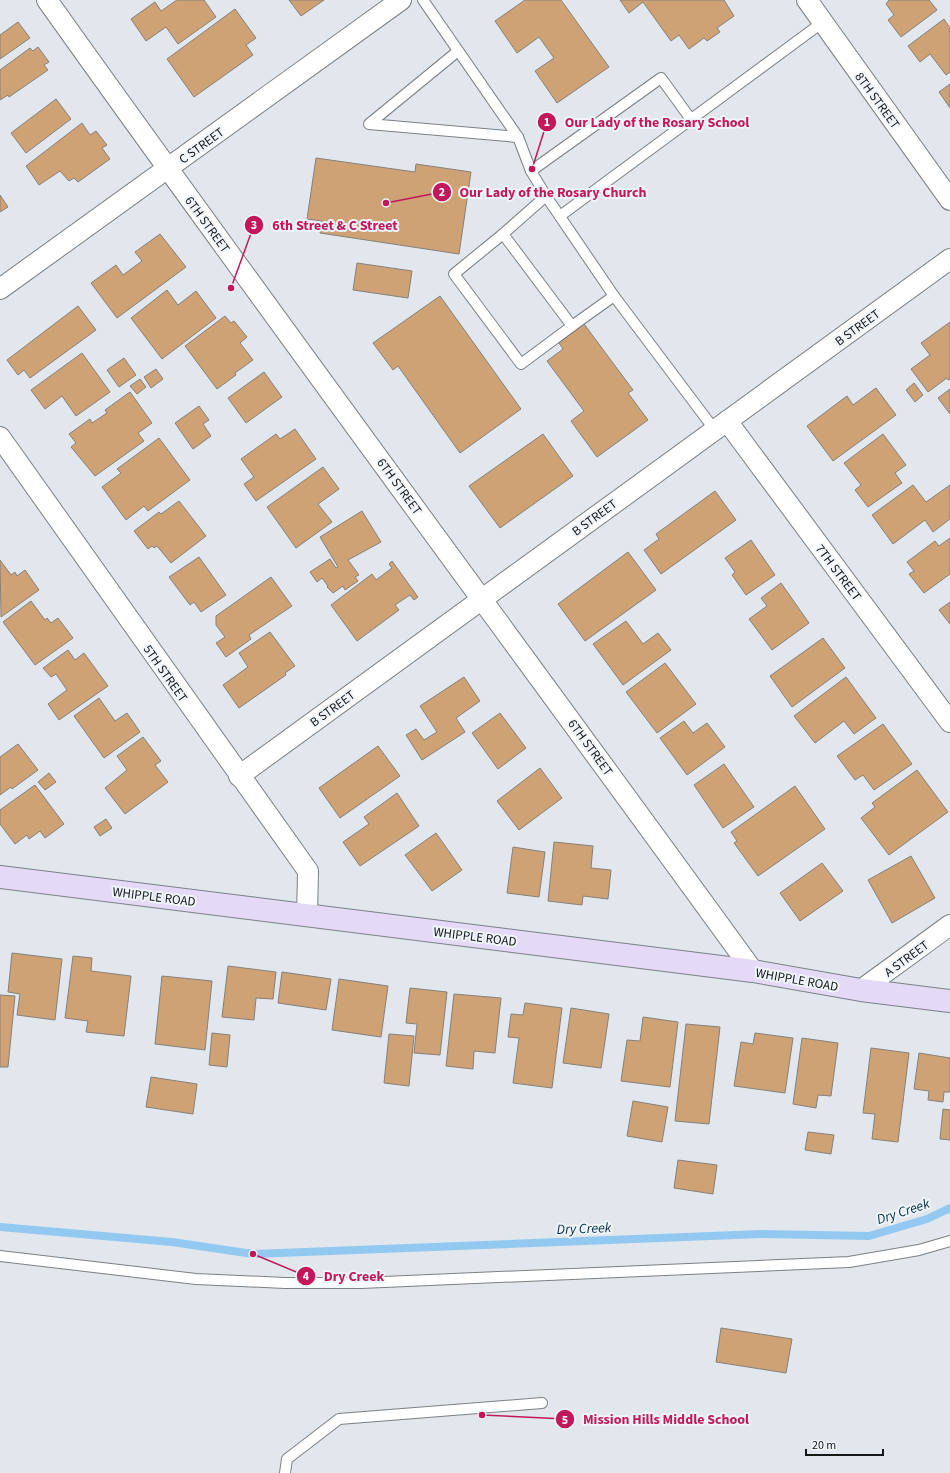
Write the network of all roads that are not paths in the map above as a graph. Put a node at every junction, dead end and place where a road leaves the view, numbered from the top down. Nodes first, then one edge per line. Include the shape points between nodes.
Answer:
1 (47, 0) edge
2 (401, 0) edge
3 (423, 0) edge
4 (807, 0) edge
5 (823, 22) junction
6 (458, 51) junction
7 (690, 118) junction
8 (518, 137) junction
9 (167, 169) junction
10 (531, 171) junction
11 (546, 196) junction
12 (950, 200) edge
13 (560, 216) junction
14 (503, 234) junction
15 (950, 259) edge
16 (0, 290) edge
17 (614, 296) junction
18 (572, 326) junction
19 (721, 425) junction
20 (0, 437) edge
21 (483, 599) junction
22 (950, 722) edge
23 (239, 776) junction
24 (0, 877) edge
25 (307, 916) junction
26 (950, 925) edge
27 (753, 971) junction
28 (861, 990) junction
29 (950, 1001) edge
30 (950, 1241) edge
31 (0, 1256) edge
32 (542, 1403) dead end
33 (285, 1473) edge

1 - 9 street, 6TH STREET
2 - 9 street, C STREET
3 - 6 lane
4 - 5 street, 8TH STREET
5 - 7 lane
5 - 12 street, 8TH STREET
6 - 8 lane
6 - 8 lane via 369,124
7 - 10 lane via 661,78
7 - 13 lane
8 - 10 lane
9 - 16 street, C STREET
9 - 21 street, 6TH STREET
10 - 11 lane
11 - 13 lane
11 - 14 lane
13 - 17 lane
14 - 18 lane
14 - 18 lane via 454,274 516,358 521,364
15 - 19 street, B STREET
17 - 18 lane
17 - 19 lane
19 - 21 street, B STREET
19 - 22 street, 7TH STREET
20 - 23 street, 5TH STREET
21 - 23 street, B STREET
21 - 27 street, 6TH STREET
23 - 25 street, 5TH STREET via 308,871
24 - 25 main road, WHIPPLE ROAD
25 - 27 main road, WHIPPLE ROAD
26 - 28 street, A STREET
27 - 28 main road, WHIPPLE ROAD
28 - 29 main road, WHIPPLE ROAD
30 - 31 lane via 919,1250 849,1262 361,1283 196,1279
32 - 33 lane via 339,1419 287,1459

